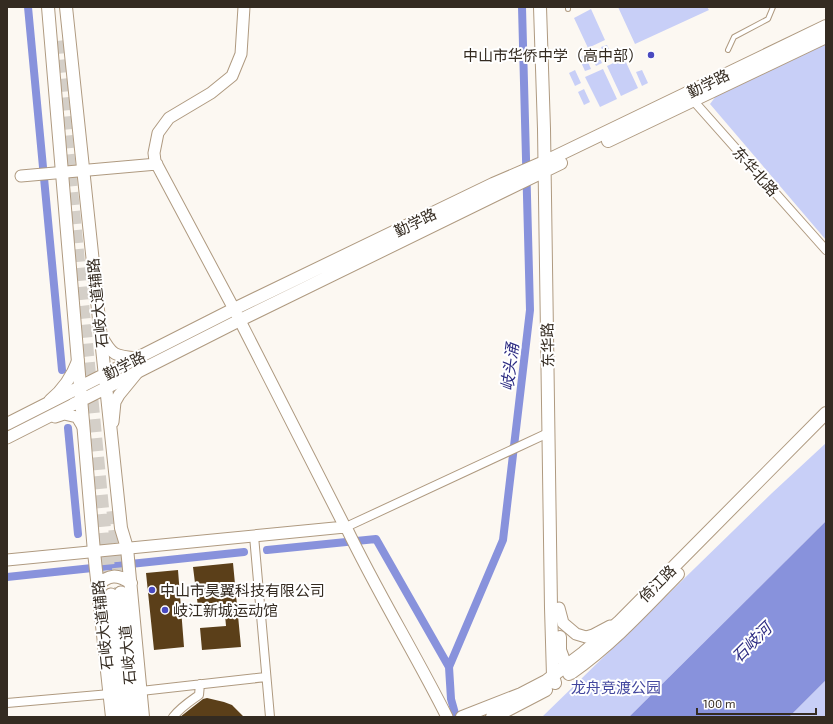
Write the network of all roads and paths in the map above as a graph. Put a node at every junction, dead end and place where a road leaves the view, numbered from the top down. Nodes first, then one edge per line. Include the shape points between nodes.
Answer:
1 (48, 7) edge
2 (66, 7) edge
3 (244, 7) edge
4 (548, 7) edge
5 (773, 7) edge
6 (539, 10) edge
7 (826, 26) edge
8 (826, 37) edge
9 (728, 50) dead end
10 (690, 96) junction
11 (157, 164) junction
12 (548, 165) junction
13 (83, 169) junction
14 (58, 172) junction
15 (24, 176) dead end
16 (511, 182) junction
17 (826, 250) edge
18 (234, 309) junction
19 (240, 320) junction
20 (100, 334) junction
21 (138, 358) junction
22 (78, 360) junction
23 (138, 372) junction
24 (104, 375) junction
25 (80, 387) junction
26 (106, 388) junction
27 (78, 402) junction
28 (46, 404) junction
29 (826, 413) edge
30 (7, 424) edge
31 (826, 424) edge
32 (30, 426) junction
33 (83, 427) junction
34 (548, 433) junction
35 (7, 438) edge
36 (111, 439) junction
37 (345, 527) junction
38 (254, 536) junction
39 (127, 548) junction
40 (94, 552) junction
41 (7, 560) edge
42 (131, 583) junction
43 (98, 586) junction
44 (559, 608) junction
45 (620, 620) junction
46 (567, 671) junction
47 (266, 677) junction
48 (554, 680) junction
49 (200, 684) junction
50 (141, 691) junction
51 (110, 694) junction
52 (7, 703) edge
53 (496, 712) edge
54 (112, 717) edge
55 (123, 717) edge
56 (133, 717) edge
57 (143, 717) edge
58 (173, 717) edge
59 (270, 717) edge
60 (446, 717) edge
61 (462, 717) edge

1 - 14 main road, 石岐大道辅路
2 - 13 main road, 石岐大道辅路
3 - 11 street via 241,54 232,76 211,93 169,118 158,134 154,153
4 - 12 main road, 东华路
5 - 9 lane via 768,19 734,37
6 - 12 main road, 东华路
7 - 10 main road, 勤学路
8 - 10 main road, 勤学路
10 - 12 main road, 勤学路
10 - 17 street, 东华北路
11 - 13 street
11 - 18 street
12 - 16 main road, 勤学路
12 - 34 main road, 东华路
12 - 44 main road, 东华路
13 - 14 street
13 - 20 main road, 石岐大道辅路
14 - 15 street
14 - 22 main road, 石岐大道辅路
16 - 18 main road, 勤学路
16 - 19 main road, 勤学路
18 - 19 street
18 - 21 main road, 勤学路
19 - 23 main road, 勤学路
19 - 37 street
20 - 21 street via 107,348 114,353
20 - 24 main road, 石岐大道辅路
21 - 24 main road, 勤学路
22 - 25 main road, 石岐大道辅路
22 - 28 street via 66,385
23 - 26 main road, 勤学路
23 - 36 street via 115,402
24 - 25 main road, 勤学路
24 - 26 main road, 石岐大道辅路
25 - 27 main road, 石岐大道辅路
25 - 28 main road, 勤学路
26 - 27 main road, 勤学路
26 - 36 main road, 石岐大道辅路
27 - 32 street
27 - 33 main road, 石岐大道辅路
28 - 30 main road, 勤学路
29 - 45 main road, 倚江路
31 - 46 main road, 倚江路 via 626,627 588,661
32 - 33 street via 64,414 77,417
32 - 35 street
33 - 40 main road, 石岐大道辅路
34 - 37 street
34 - 48 main road, 东华路
36 - 39 main road, 石岐大道辅路 via 121,528
37 - 38 street
37 - 60 street via 426,675
38 - 39 street
38 - 47 street
39 - 40 street
39 - 42 main road, 石岐大道辅路
40 - 41 street
40 - 43 main road, 石岐大道辅路
42 - 43 main road via 117,576 104,580
42 - 50 main road, 石岐大道辅路
43 - 51 main road, 石岐大道辅路
44 - 45 street via 563,623 576,634 586,637
44 - 46 main road, 东华路 via 560,650
45 - 46 main road, 倚江路
46 - 48 main road, 倚江路
47 - 49 street
47 - 59 street
48 - 53 main road, 倚江路 via 521,694
49 - 50 street
49 - 58 street via 199,695
50 - 57 main road, 石岐大道辅路
51 - 52 street
51 - 54 main road, 石岐大道辅路
53 - 61 main road, 倚江路
55 - 56 main road, 石岐大道 via 116,594

